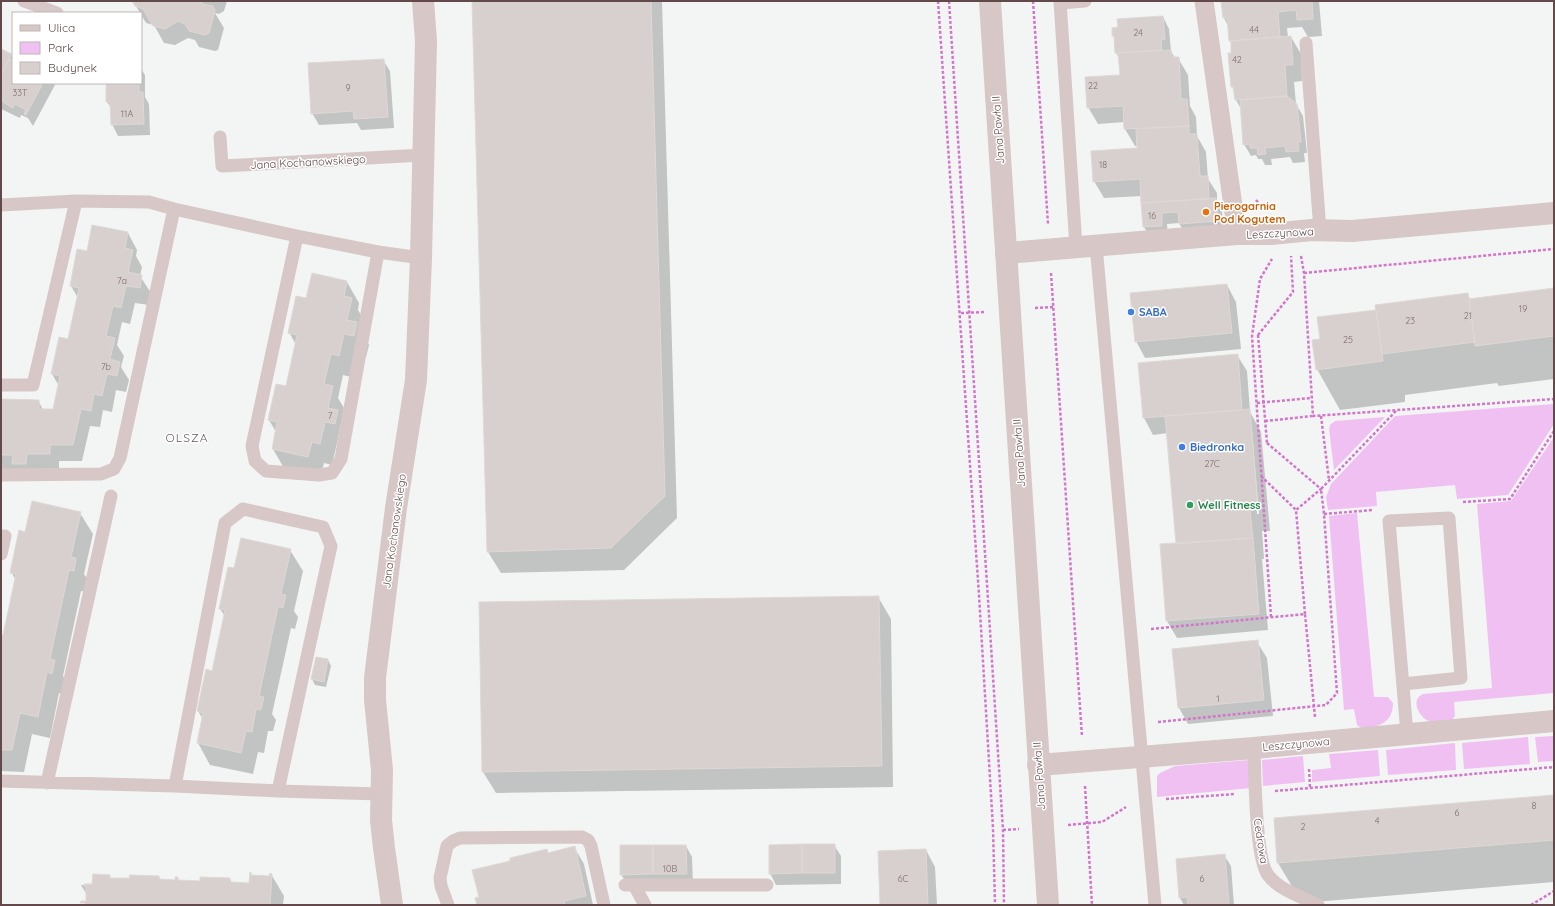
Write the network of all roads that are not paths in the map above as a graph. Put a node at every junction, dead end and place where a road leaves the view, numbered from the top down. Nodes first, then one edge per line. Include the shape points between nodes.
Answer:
1 (24, 1) edge
2 (423, 1) edge
3 (990, 1) edge
4 (1085, 1) edge
5 (1204, 1) edge
6 (1060, 2) edge
7 (54, 12) edge
8 (1306, 43) dead end
9 (220, 137) dead end
10 (423, 155) junction
11 (76, 201) junction
12 (1, 206) edge
13 (174, 209) junction
14 (1554, 213) edge
15 (1320, 231) junction
16 (1237, 234) junction
17 (297, 236) junction
18 (1086, 246) junction
19 (378, 252) junction
20 (1006, 253) junction
21 (421, 258) junction
22 (1, 385) edge
23 (1, 474) edge
24 (111, 496) dead end
25 (1, 536) edge
26 (1, 554) edge
27 (1403, 684) junction
28 (1554, 721) edge
29 (1407, 734) junction
30 (1254, 748) junction
31 (1142, 757) junction
32 (1038, 765) junction
33 (1, 781) edge
34 (48, 782) junction
35 (175, 786) junction
36 (278, 792) junction
37 (380, 794) junction
38 (767, 884) dead end
39 (392, 905) edge
40 (448, 905) edge
41 (604, 905) edge
42 (645, 905) edge
43 (1048, 905) edge
44 (1155, 905) edge
45 (1318, 905) edge

1 - 7 lane
2 - 10 street, Jana Kochanowskiego via 426,41
3 - 20 street, Jana Pawła II
4 - 6 lane
5 - 16 street
6 - 18 lane
8 - 15 lane
9 - 10 lane, Jana Kochanowskiego via 222,166
10 - 21 street, Jana Kochanowskiego
11 - 12 lane
11 - 13 lane via 149,202
11 - 22 lane via 33,385
13 - 17 lane
13 - 23 lane via 120,458 114,469 101,474
14 - 15 street, Leszczynowa via 1352,231
15 - 16 street, Leszczynowa
16 - 18 street, Leszczynowa
17 - 19 lane
17 - 19 lane via 252,446 255,461 266,471 319,475 332,473 341,459
18 - 20 street, Leszczynowa
18 - 31 lane
19 - 21 lane
20 - 32 street, Jana Pawła II
21 - 37 street, Jana Kochanowskiego via 416,380 396,508 375,678 382,770
24 - 34 lane
25 - 26 lane via 5,536
27 - 27 lane via 1389,521 1449,518 1461,678
27 - 29 lane
28 - 29 street, Leszczynowa
29 - 30 street, Leszczynowa
30 - 31 street, Leszczynowa
30 - 45 lane, Cedrowa via 1256,809 1262,861 1268,875 1280,886
31 - 32 street, Leszczynowa
31 - 44 lane
32 - 43 street, Jana Pawła II
33 - 34 lane
34 - 35 lane
35 - 36 lane
35 - 36 lane via 225,523 243,509 323,527 331,546
36 - 37 lane
37 - 39 street, Jana Kochanowskiego
38 - 42 lane via 630,885
40 - 41 lane via 440,878 447,846 453,841 460,838 582,836 591,846

